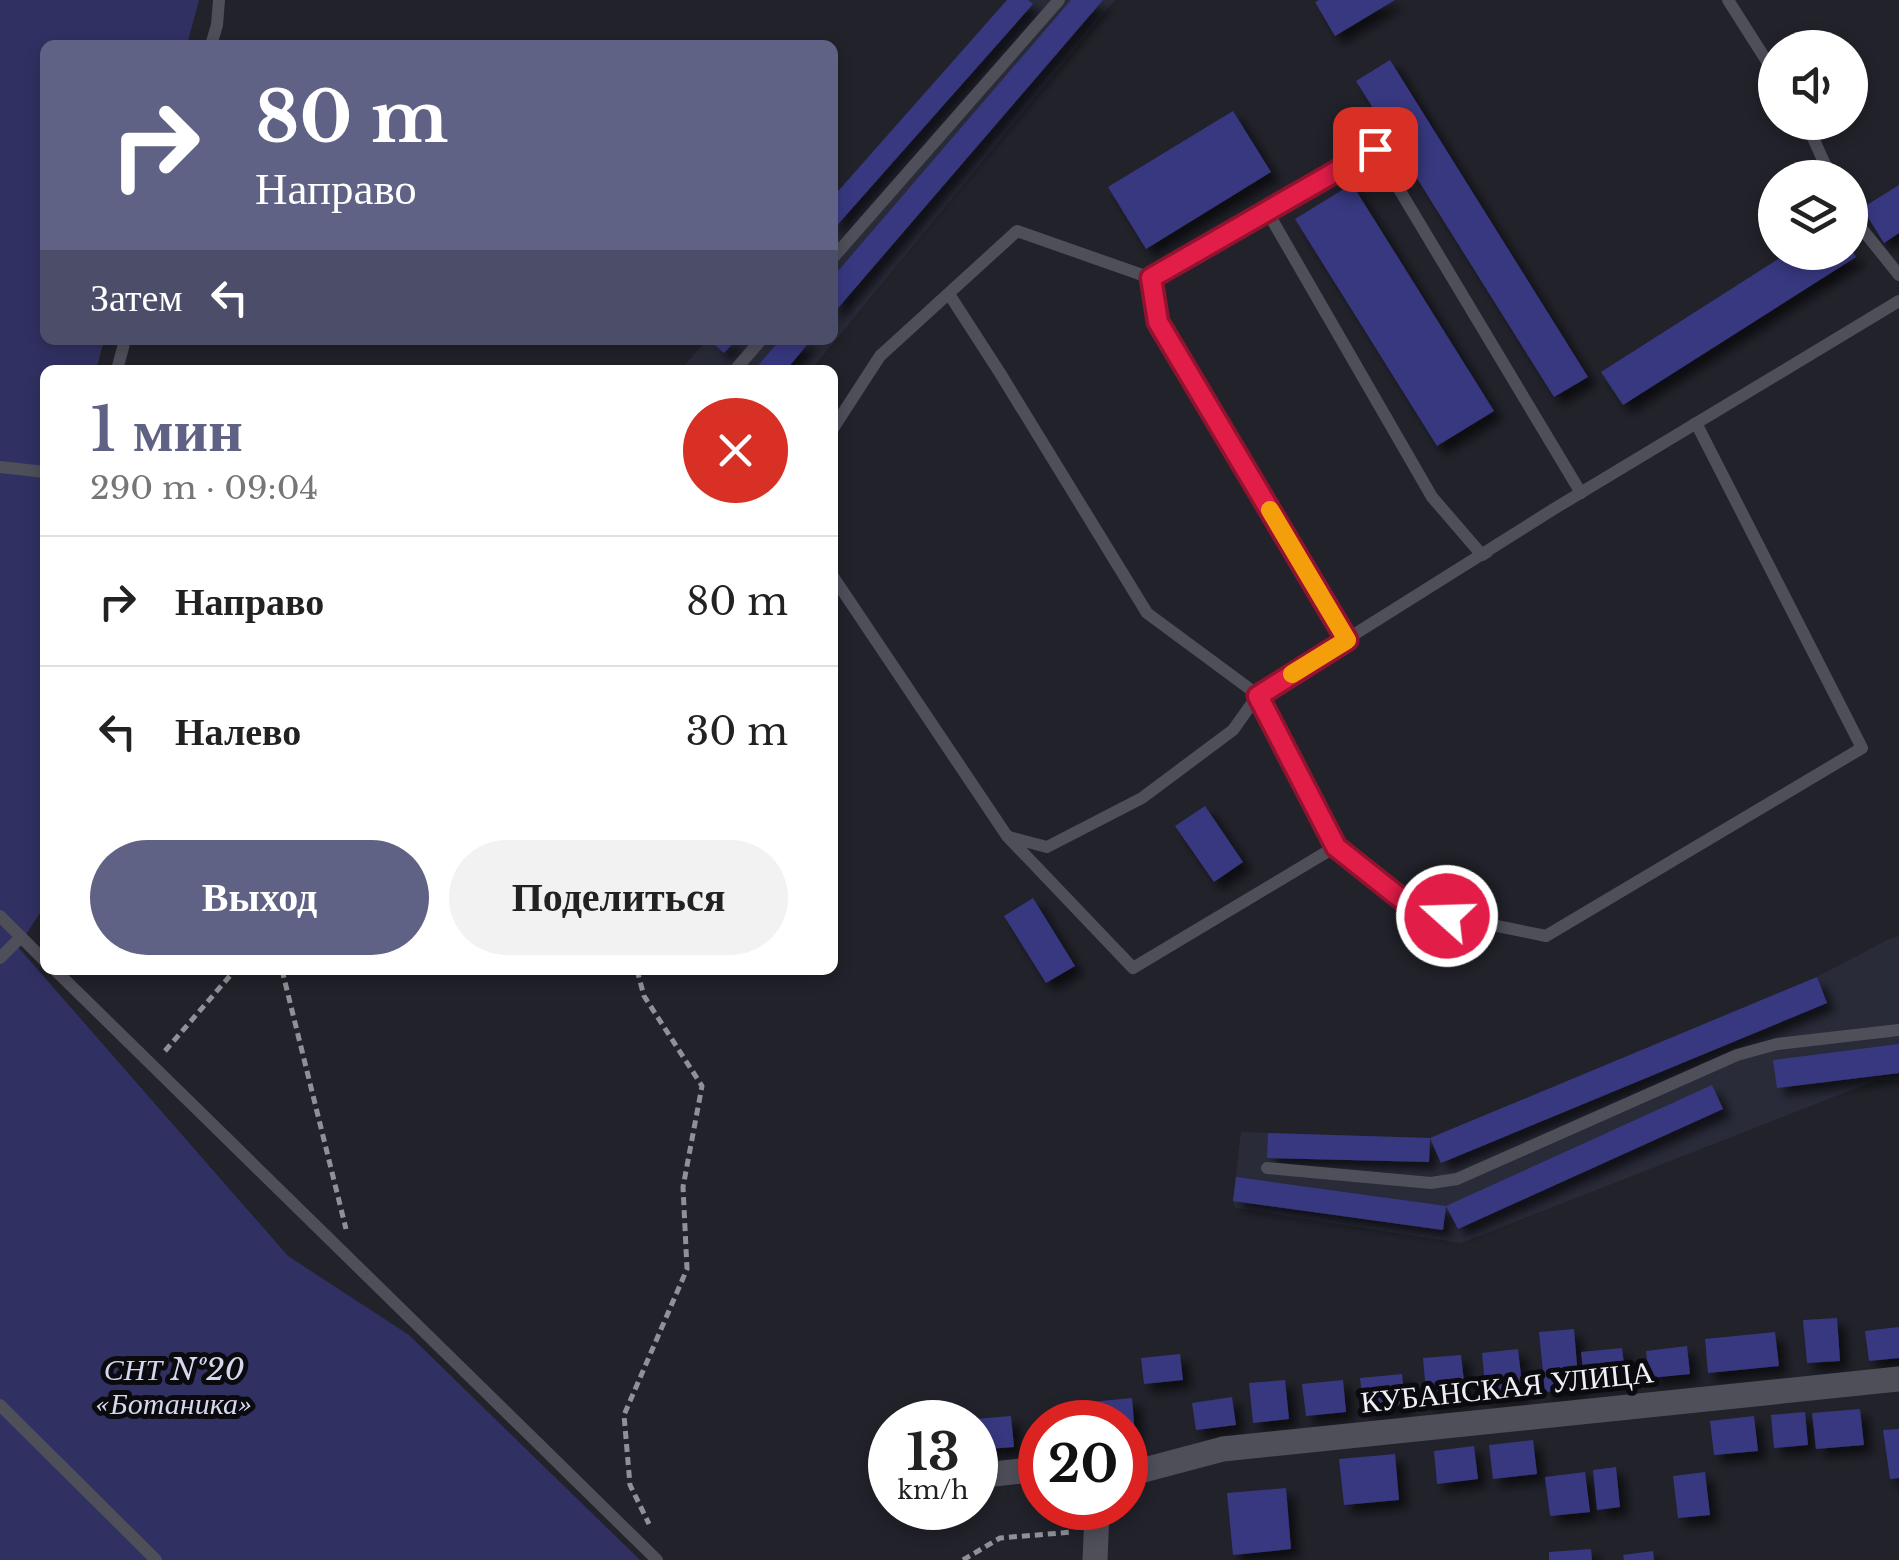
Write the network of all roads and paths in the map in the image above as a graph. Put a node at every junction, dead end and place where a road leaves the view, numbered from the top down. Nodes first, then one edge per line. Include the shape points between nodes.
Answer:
1 (220, 0) edge
2 (1058, 0) edge
3 (1728, 0) edge
4 (212, 40) edge
5 (1758, 47) edge
6 (1267, 211) junction
7 (1868, 236) edge
8 (838, 251) edge
9 (1899, 275) edge
10 (1151, 278) junction
11 (949, 294) junction
12 (1899, 301) edge
13 (757, 345) edge
14 (739, 365) edge
15 (838, 421) edge
16 (1696, 423) junction
17 (1680, 433) junction
18 (0, 467) edge
19 (40, 471) edge
20 (1580, 493) junction
21 (1482, 555) junction
22 (838, 584) edge
23 (1347, 640) junction
24 (1258, 696) junction
25 (1006, 836) junction
26 (1336, 847) junction
27 (0, 916) edge
28 (21, 938) junction
29 (40, 955) edge
30 (0, 958) edge
31 (60, 975) edge
32 (231, 975) edge
33 (283, 975) edge
34 (638, 975) edge
35 (1899, 1030) edge
36 (152, 1066) junction
37 (1266, 1168) dead end
38 (355, 1264) junction
39 (1899, 1379) edge
40 (0, 1405) edge
41 (1148, 1469) edge
42 (652, 1530) dead end
43 (1041, 1530) edge
44 (1097, 1530) edge
45 (156, 1560) edge
46 (657, 1560) edge
47 (964, 1560) edge
48 (1095, 1560) edge

1 - 4 lane
2 - 8 lane
3 - 5 lane
6 - 10 lane
6 - 20 lane via 1375,149
6 - 21 lane via 1432,497
7 - 9 lane
10 - 11 lane via 1017,231
10 - 23 lane via 1158,322
11 - 15 lane via 880,356
11 - 24 lane via 1147,613
12 - 16 lane
13 - 14 lane
16 - 17 lane
16 - 26 lane via 1862,748 1546,936 1414,909
17 - 20 lane
17 - 21 lane
18 - 19 lane
20 - 21 lane
21 - 23 lane
22 - 25 lane
23 - 24 lane
24 - 25 lane via 1233,730 1142,798 1047,848
24 - 26 lane
25 - 26 lane via 1133,968
27 - 28 lane
28 - 29 lane
28 - 30 lane
31 - 36 lane
32 - 36 path
33 - 38 path
34 - 42 path via 644,996 702,1086 683,1187 687,1269 624,1415 630,1484
35 - 37 lane via 1737,1055 1457,1179 1431,1184
36 - 38 lane
38 - 46 lane
39 - 41 street, КУБАНСКАЯ УЛИЦА via 1223,1449
40 - 45 lane
43 - 47 path via 1000,1538
44 - 48 street

